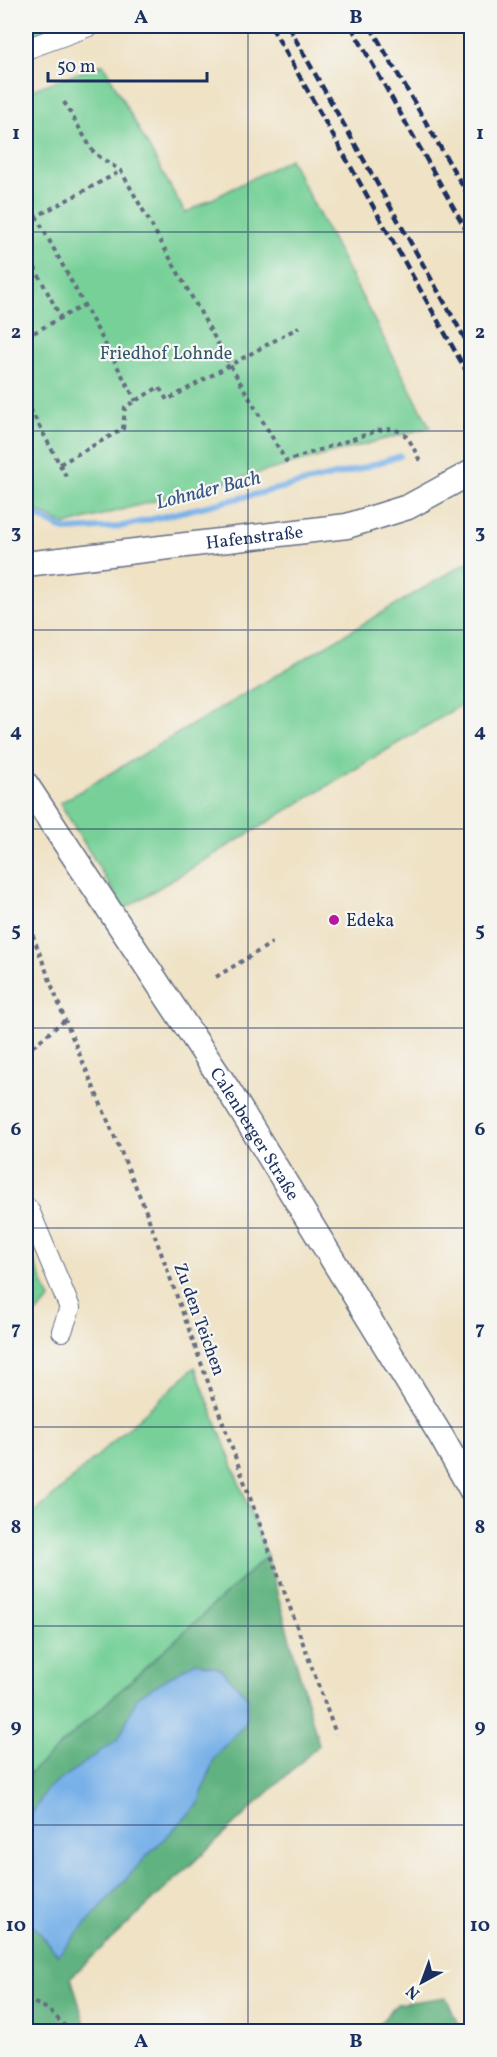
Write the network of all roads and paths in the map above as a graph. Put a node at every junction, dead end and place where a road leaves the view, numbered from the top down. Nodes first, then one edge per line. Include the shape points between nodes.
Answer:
1 (89, 26) edge
2 (26, 49) edge
3 (64, 102) dead end
4 (121, 171) junction
5 (36, 216) junction
6 (26, 222) edge
7 (26, 251) edge
8 (84, 305) junction
9 (61, 318) junction
10 (299, 327) dead end
11 (26, 337) edge
12 (230, 365) junction
13 (26, 401) edge
14 (136, 401) junction
15 (60, 464) junction
16 (421, 464) dead end
17 (471, 472) edge
18 (68, 480) dead end
19 (26, 564) edge
20 (26, 784) edge
21 (26, 918) edge
22 (272, 943) dead end
23 (216, 977) dead end
24 (65, 1020) junction
25 (26, 1052) edge
26 (26, 1207) edge
27 (62, 1331) dead end
28 (471, 1491) edge
29 (336, 1734) dead end
30 (26, 1999) edge
31 (71, 2031) edge

1 - 2 street
3 - 4 path via 94,153
4 - 5 path
4 - 12 path
5 - 6 path
5 - 8 path
7 - 9 path
8 - 9 path
8 - 14 path
9 - 11 path
10 - 12 path
12 - 14 path via 167,400 159,387
12 - 16 path via 286,461 383,429 397,428 406,435
13 - 15 path
14 - 15 path via 125,407 123,429
15 - 18 path
17 - 19 street, Hafenstraße via 408,507 347,526
20 - 28 street, Calenberger Straße via 229,1091
21 - 24 path, Zu den Teichen
22 - 23 path
24 - 25 path
24 - 29 path, Zu den Teichen via 144,1206
26 - 27 street via 70,1308
30 - 31 path via 48,2009

